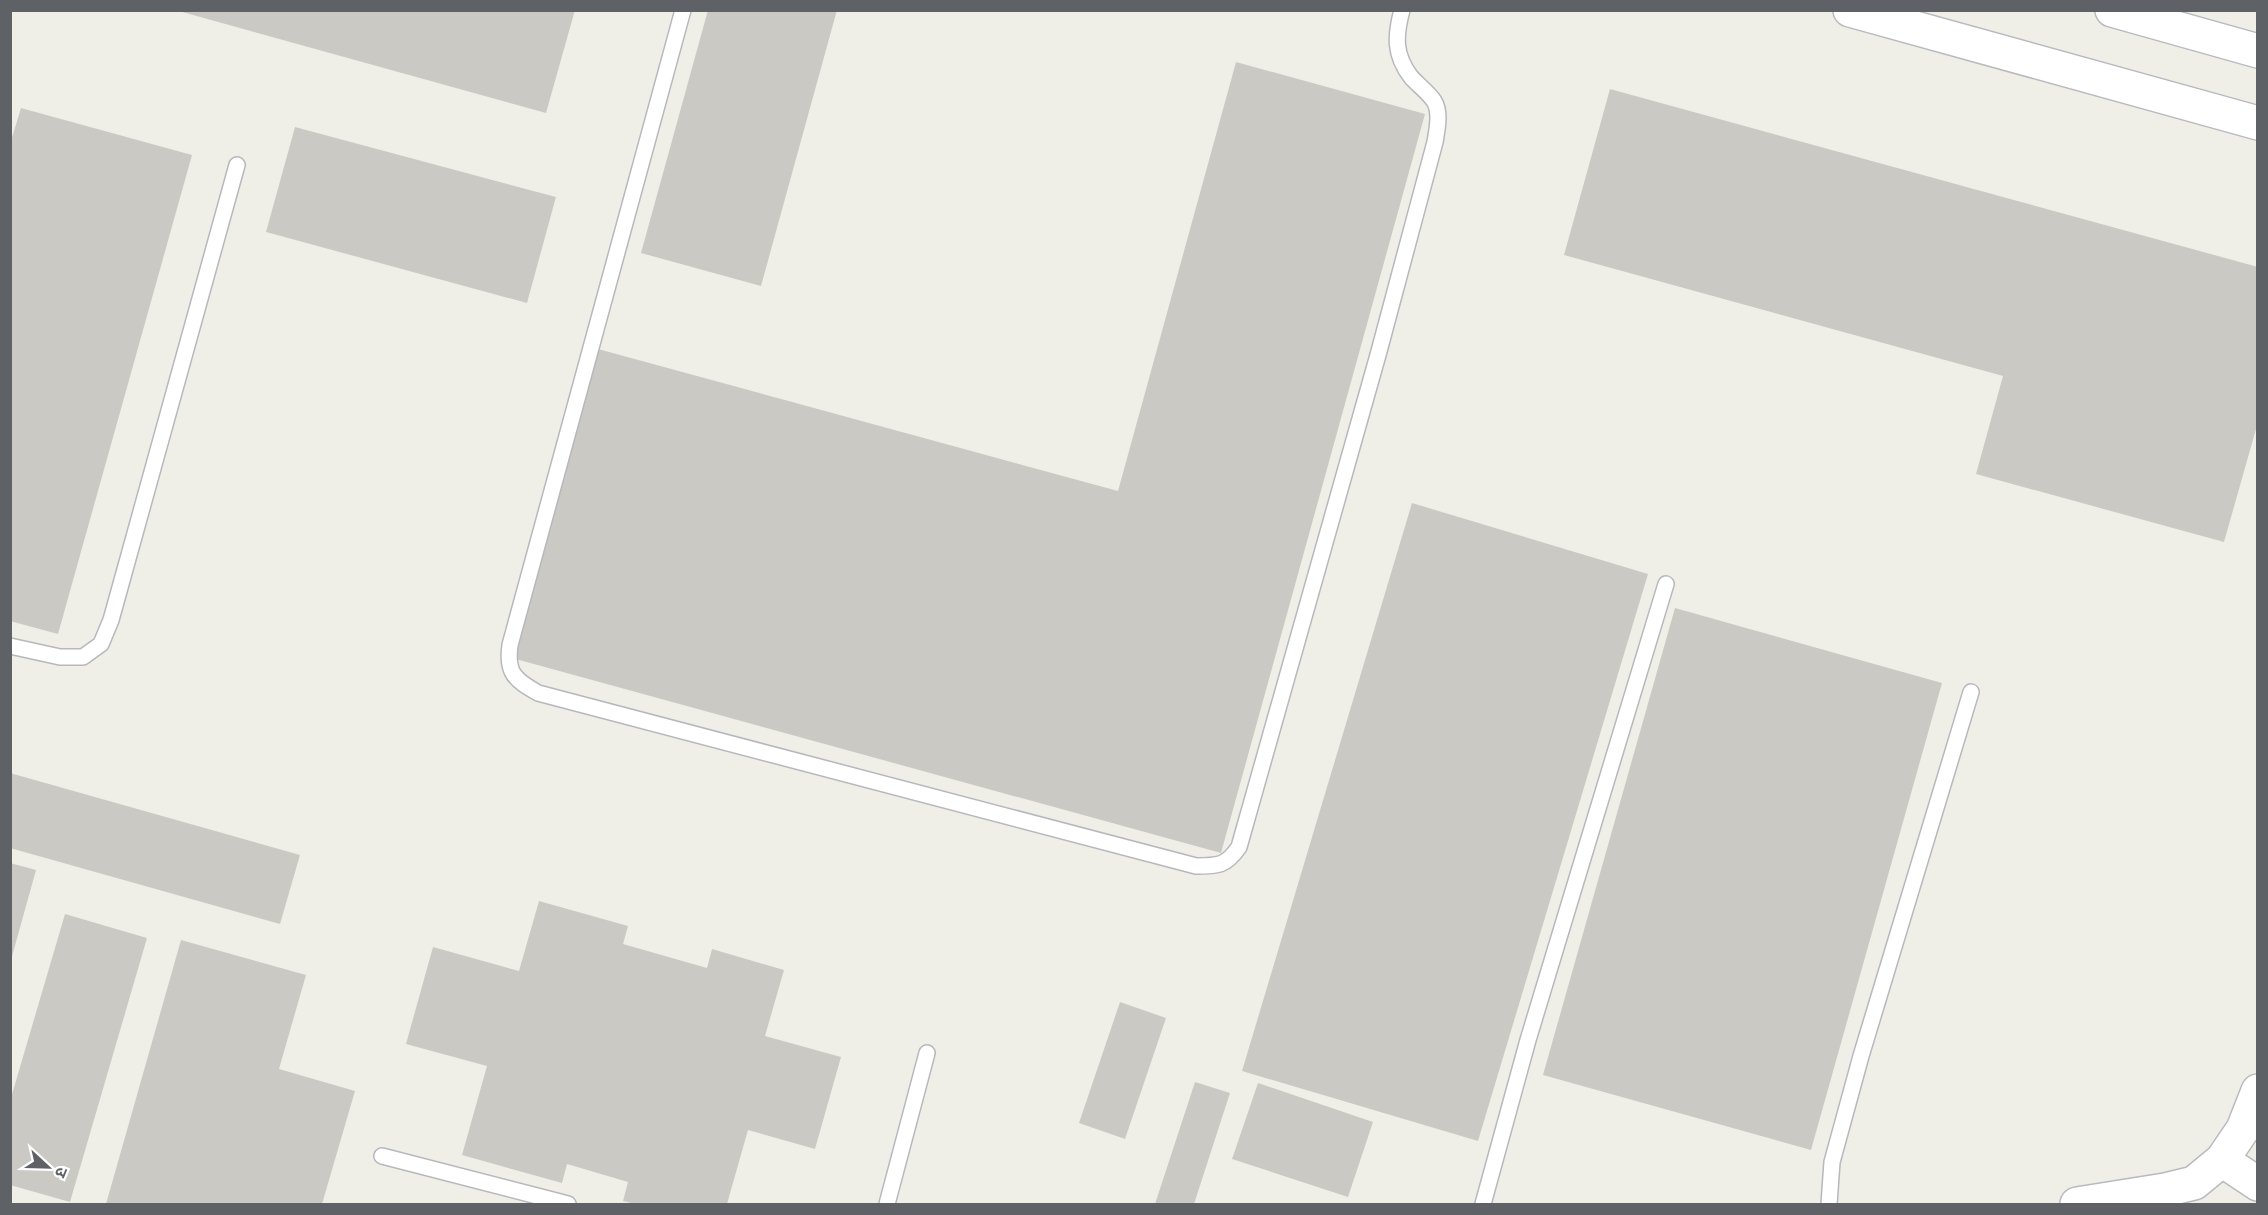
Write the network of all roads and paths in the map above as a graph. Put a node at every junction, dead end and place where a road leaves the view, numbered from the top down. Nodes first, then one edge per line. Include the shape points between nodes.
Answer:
1 (684, 10) edge
2 (1402, 10) edge
3 (1850, 10) edge
4 (2131, 13) edge
5 (2258, 51) edge
6 (2258, 123) edge
7 (237, 165) dead end
8 (1666, 584) dead end
9 (10, 646) edge
10 (1971, 692) dead end
11 (927, 1053) dead end
12 (2258, 1092) edge
13 (382, 1155) dead end
14 (2222, 1160) junction
15 (2258, 1184) edge
16 (568, 1204) edge
17 (887, 1204) edge
18 (1483, 1204) edge
19 (1829, 1204) edge
20 (2078, 1204) edge

1 - 2 lane via 510,645 507,661 511,672 519,683 538,693 1196,866 1215,866 1230,860 1239,847 1435,142 1435,102 1410,75 1396,48
3 - 6 street
4 - 5 street
7 - 9 lane via 111,620 101,644 83,657 60,657
8 - 18 lane via 1528,1040
10 - 19 lane via 1861,1056 1832,1162
11 - 17 lane
12 - 14 street via 2242,1130
13 - 16 lane
14 - 15 street
14 - 20 street via 2194,1183

